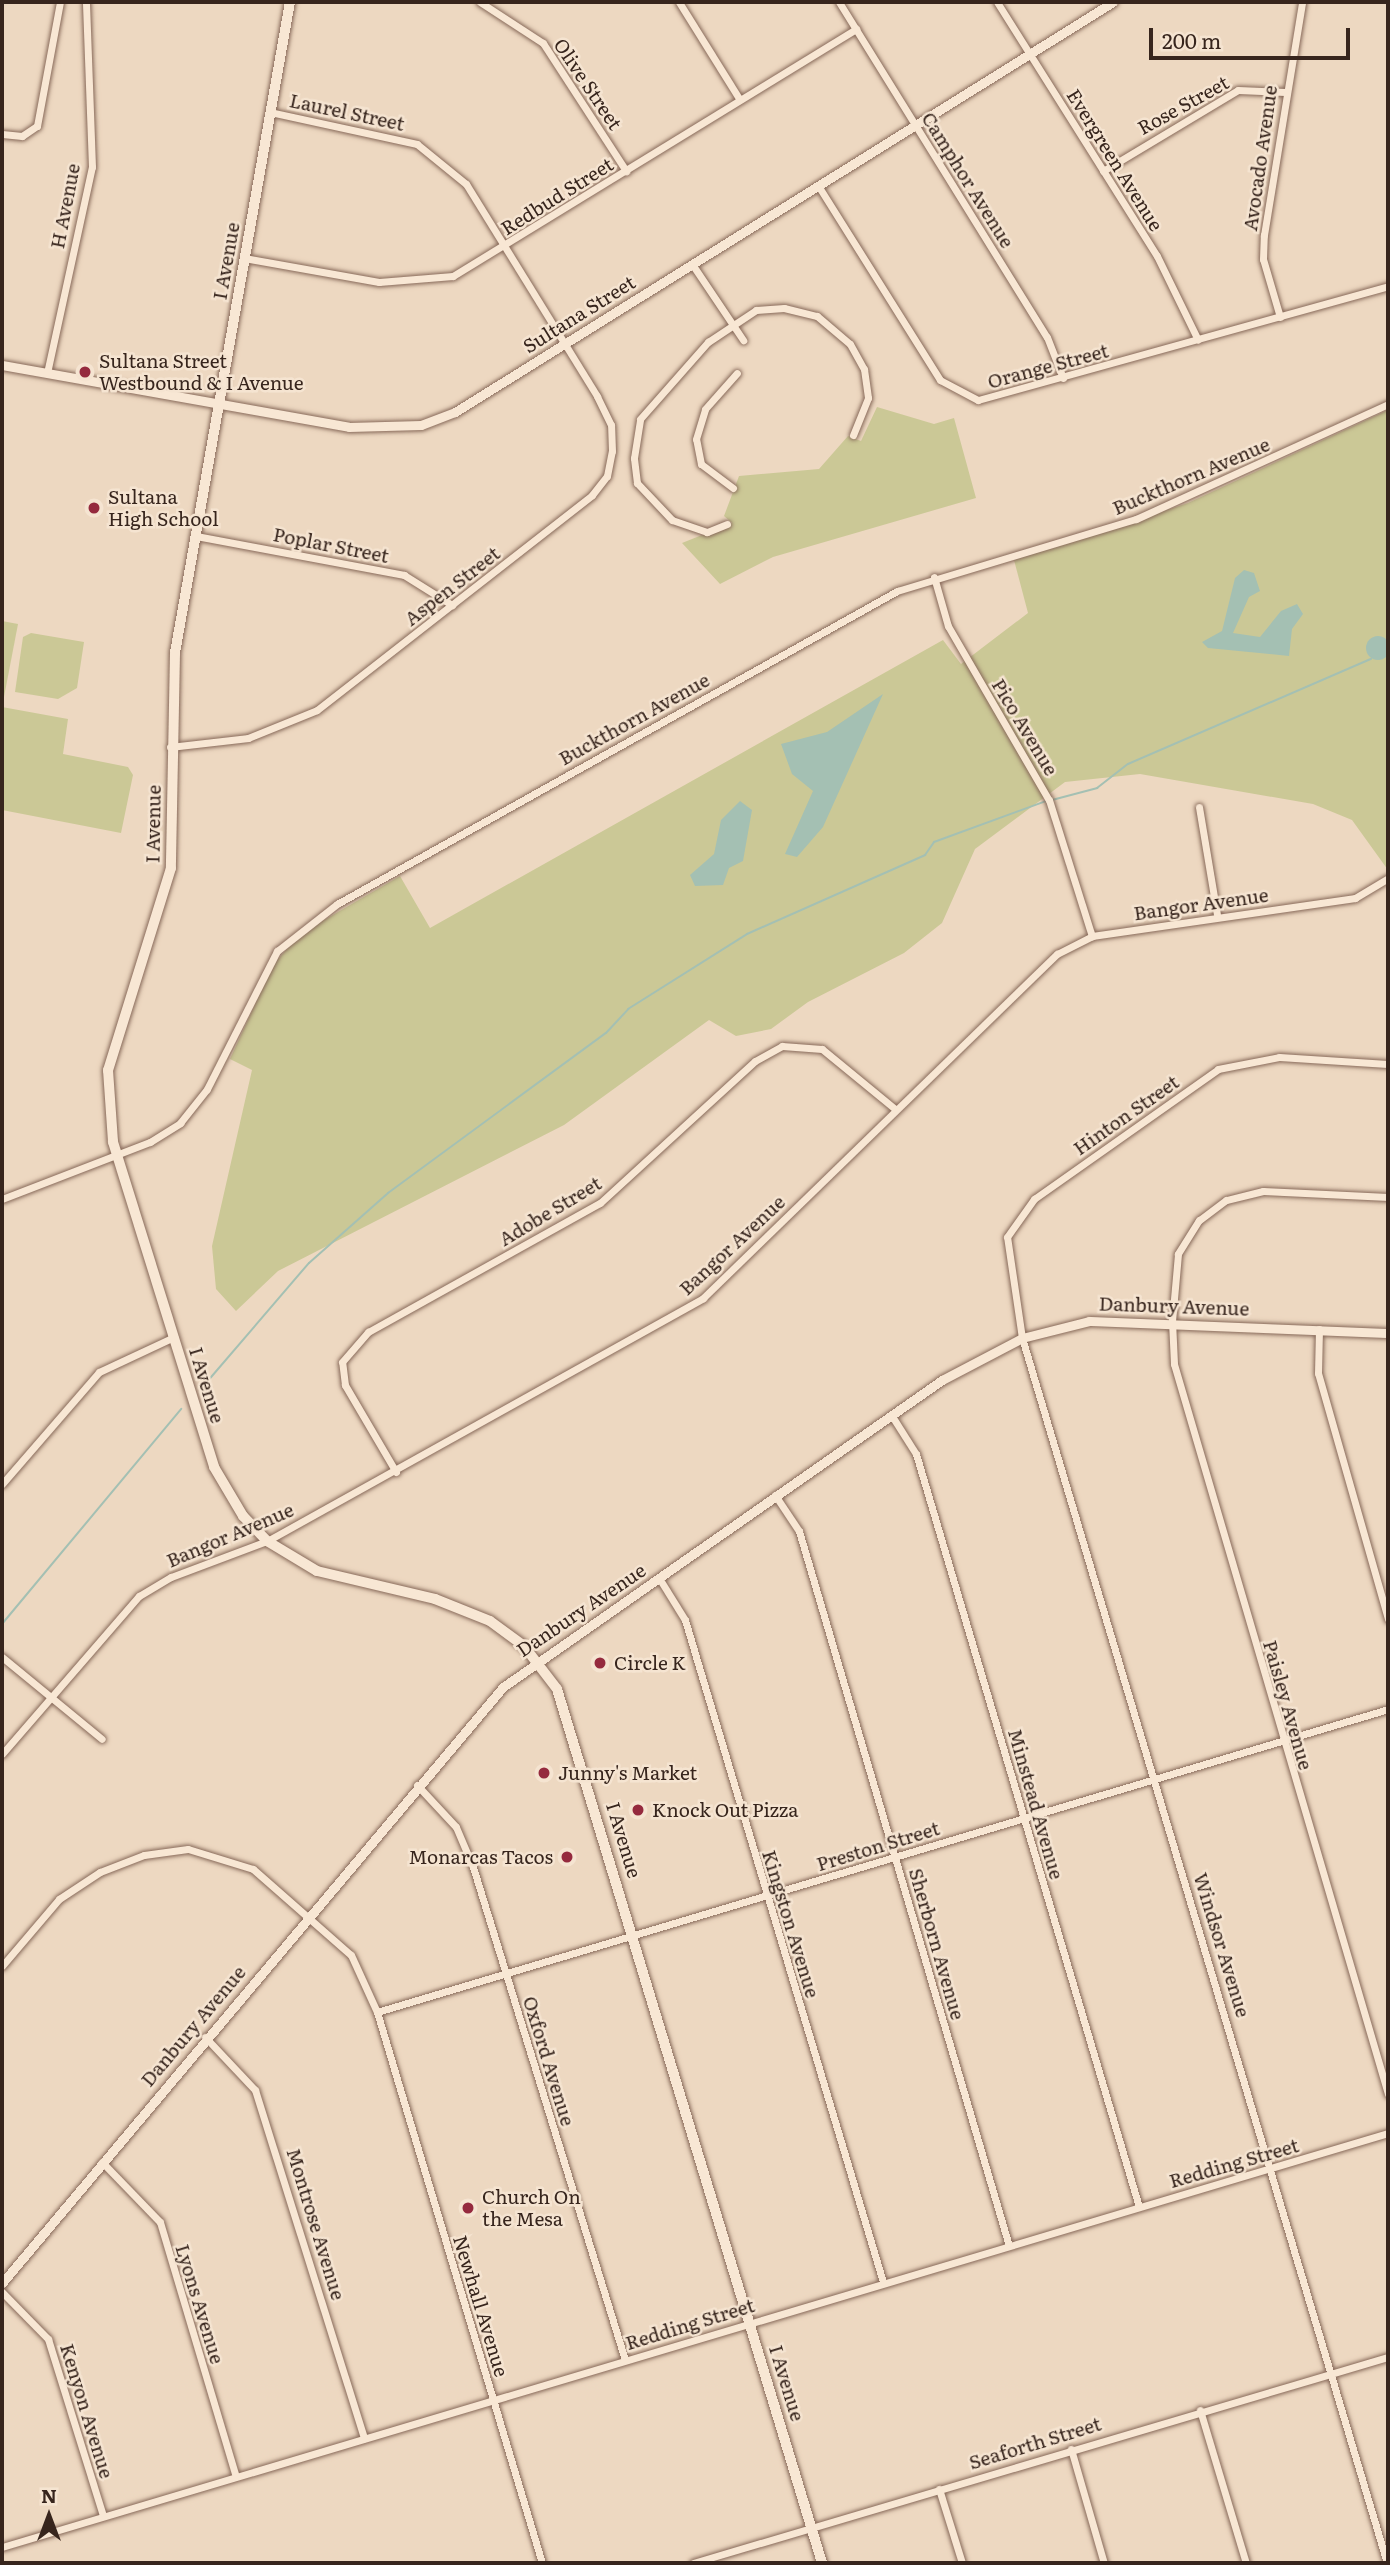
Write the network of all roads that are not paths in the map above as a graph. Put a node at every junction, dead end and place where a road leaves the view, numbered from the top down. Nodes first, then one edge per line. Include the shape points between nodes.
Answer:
1 (60, 2) edge
2 (86, 2) edge
3 (290, 2) edge
4 (480, 2) edge
5 (680, 2) edge
6 (839, 2) edge
7 (997, 2) edge
8 (1114, 2) edge
9 (1302, 2) edge
10 (856, 29) junction
11 (1030, 56) junction
12 (1285, 92) junction
13 (740, 100) junction
14 (270, 112) junction
15 (915, 127) junction
16 (2, 134) edge
17 (626, 171) junction
18 (1103, 171) junction
19 (818, 187) junction
20 (505, 247) junction
21 (244, 258) junction
22 (692, 264) junction
23 (1388, 286) edge
24 (1280, 317) junction
25 (733, 325) junction
26 (743, 340) dead end
27 (1198, 340) junction
28 (566, 343) junction
29 (2, 365) edge
30 (47, 373) junction
31 (737, 373) dead end
32 (1063, 378) junction
33 (219, 404) junction
34 (1388, 404) edge
35 (853, 435) dead end
36 (733, 488) dead end
37 (727, 524) dead end
38 (196, 536) junction
39 (934, 577) junction
40 (452, 605) junction
41 (170, 747) junction
42 (1199, 807) dead end
43 (1388, 878) edge
44 (1216, 914) junction
45 (1092, 936) junction
46 (1388, 1064) edge
47 (895, 1109) junction
48 (117, 1156) junction
49 (1388, 1197) edge
50 (2, 1199) edge
51 (1172, 1321) junction
52 (1319, 1329) junction
53 (1388, 1333) edge
54 (174, 1338) junction
55 (1022, 1338) junction
56 (892, 1416) junction
57 (396, 1472) junction
58 (2, 1484) edge
59 (775, 1495) junction
60 (267, 1541) junction
61 (659, 1578) junction
62 (1388, 1619) edge
63 (2, 1657) edge
64 (537, 1661) junction
65 (49, 1698) junction
66 (1388, 1709) edge
67 (102, 1739) dead end
68 (1281, 1741) junction
69 (2, 1754) edge
70 (1156, 1779) junction
71 (417, 1785) junction
72 (1024, 1819) junction
73 (895, 1857) junction
74 (766, 1898) junction
75 (310, 1914) junction
76 (634, 1934) junction
77 (2, 1966) edge
78 (505, 1972) junction
79 (377, 2012) junction
80 (205, 2037) junction
81 (1388, 2094) edge
82 (1388, 2133) edge
83 (102, 2162) junction
84 (1273, 2169) junction
85 (1139, 2207) junction
86 (1009, 2246) junction
87 (883, 2282) junction
88 (2, 2283) edge
89 (2, 2292) edge
90 (750, 2322) junction
91 (1388, 2357) edge
92 (625, 2360) junction
93 (1331, 2374) junction
94 (492, 2401) junction
95 (1200, 2410) junction
96 (364, 2438) junction
97 (1071, 2449) junction
98 (235, 2474) junction
99 (939, 2489) junction
100 (103, 2516) junction
101 (811, 2525) junction
102 (2, 2547) edge
103 (542, 2563) edge
104 (692, 2563) edge
105 (822, 2563) edge
106 (962, 2563) edge
107 (1104, 2563) edge
108 (1246, 2563) edge
109 (1387, 2563) edge

1 - 16 street via 37,126 22,136
2 - 30 street, H Avenue via 92,167
3 - 14 main road, I Avenue
4 - 17 street, Olive Street via 519,21 543,43
5 - 13 street
6 - 10 street, Camphor Avenue
7 - 11 street, Evergreen Avenue
8 - 11 street, Sultana Street
9 - 12 street, Avocado Avenue
10 - 13 street, Redbud Street
10 - 15 street, Camphor Avenue
11 - 15 street, Sultana Street
11 - 18 street, Evergreen Avenue
12 - 18 street, Rose Street via 1238,90
12 - 24 street, Avocado Avenue via 1264,247
13 - 17 street, Redbud Street
14 - 20 street, Laurel Street via 417,144 466,184
14 - 21 main road, I Avenue
15 - 19 street, Sultana Street
15 - 32 street, Camphor Avenue via 1047,337
17 - 20 street, Redbud Street
18 - 27 street, Evergreen Avenue via 1157,256
19 - 22 street, Sultana Street
19 - 32 street, Orange Street via 918,348 952,391 990,400
20 - 21 street, Redbud Street via 453,276 413,284
20 - 28 street, Laurel Street
21 - 33 main road, I Avenue
22 - 25 street
22 - 28 street, Sultana Street
23 - 24 street, Orange Street
24 - 27 street, Orange Street
25 - 26 street
25 - 35 street via 756,310 784,308 817,316 849,344 864,369 868,398
25 - 37 street via 670,381 633,438 637,483 672,520 707,532
27 - 32 street, Orange Street
28 - 33 street, Sultana Street via 455,412 402,429 349,427
28 - 40 street, Aspen Street via 611,425 607,476 592,495
29 - 30 street, Sultana Street
30 - 33 street, Sultana Street
31 - 36 street via 705,409 696,439 701,464
33 - 38 main road, I Avenue
34 - 39 street, Buckthorn Avenue via 1136,519
38 - 40 street, Poplar Street via 404,575
38 - 41 main road, I Avenue via 171,687
39 - 45 street, Pico Avenue via 948,626 1049,800
39 - 48 street, Buckthorn Avenue via 823,631 305,926 267,967 194,1107 165,1134
40 - 41 street, Aspen Street via 350,687 290,724 222,743
41 - 48 main road, I Avenue via 171,868 108,1070
42 - 44 street
43 - 44 street, Bangor Avenue via 1355,898
44 - 45 street, Bangor Avenue
45 - 47 street, Bangor Avenue via 1027,979
46 - 55 street, Hinton Street via 1279,1057 1218,1069 1034,1199 1007,1237
47 - 57 street, Bangor Avenue via 703,1298
47 - 57 street, Adobe Street via 822,1049 782,1046 755,1060 600,1203 368,1332 342,1362 345,1385
48 - 50 street, Buckthorn Avenue
48 - 54 main road, I Avenue
49 - 51 street, Paisley Avenue via 1263,1191 1226,1200 1199,1220 1178,1254
51 - 52 street, Danbury Avenue
51 - 55 street, Danbury Avenue via 1089,1321
51 - 68 street, Paisley Avenue via 1174,1364
52 - 53 street, Danbury Avenue
52 - 62 street via 1318,1373
54 - 58 street via 99,1372
54 - 60 main road, I Avenue via 221,1483
55 - 56 street, Danbury Avenue via 958,1370
55 - 70 street, Windsor Avenue
56 - 59 street, Danbury Avenue
56 - 72 street, Minstead Avenue via 916,1454
57 - 60 street, Bangor Avenue
59 - 61 street, Danbury Avenue
59 - 73 street, Sherborn Avenue via 799,1531
60 - 64 main road, I Avenue via 333,1577 475,1613 508,1632
60 - 65 street, Bangor Avenue via 171,1577 139,1596
61 - 64 street, Danbury Avenue
61 - 74 street, Kingston Avenue via 685,1620
63 - 65 street
64 - 71 street, Danbury Avenue via 503,1687
64 - 76 main road, I Avenue via 566,1709
65 - 67 street
65 - 69 street, Bangor Avenue
66 - 68 street, Preston Street
68 - 70 street, Preston Street
68 - 81 street, Paisley Avenue
70 - 72 street, Preston Street
70 - 84 street, Windsor Avenue
71 - 75 street, Danbury Avenue
71 - 78 street, Oxford Avenue via 456,1826
72 - 73 street, Preston Street
72 - 85 street, Minstead Avenue
73 - 74 street, Preston Street
73 - 86 street, Sherborn Avenue
74 - 76 street, Preston Street
74 - 87 street, Kingston Avenue
75 - 77 street, Newhall Avenue via 253,1869 221,1855 188,1849 144,1855 100,1872 59,1899
75 - 79 street, Newhall Avenue via 351,1955
75 - 80 street, Danbury Avenue
76 - 78 street, Preston Street
76 - 90 main road, I Avenue
78 - 79 street, Preston Street
78 - 92 street, Oxford Avenue
79 - 94 street, Newhall Avenue
80 - 83 street, Danbury Avenue
80 - 96 street, Montrose Avenue via 255,2090
82 - 84 street, Redding Street
83 - 88 street, Danbury Avenue
83 - 98 street, Lyons Avenue via 160,2222
84 - 85 street, Redding Street
84 - 93 street, Windsor Avenue
85 - 86 street, Redding Street
86 - 87 street, Redding Street
87 - 90 street, Redding Street
89 - 100 street, Kenyon Avenue via 48,2339
90 - 92 street, Redding Street
90 - 101 main road, I Avenue
91 - 93 street, Seaforth Street
92 - 94 street, Redding Street
93 - 95 street, Seaforth Street
93 - 109 street, Windsor Avenue
94 - 96 street, Redding Street
94 - 103 street, Newhall Avenue
95 - 97 street, Seaforth Street
95 - 108 street
96 - 98 street, Redding Street
97 - 99 street, Seaforth Street
97 - 107 street
98 - 100 street, Redding Street
99 - 101 street, Seaforth Street
99 - 106 street
100 - 102 street, Redding Street
101 - 104 street, Seaforth Street
101 - 105 main road, I Avenue

